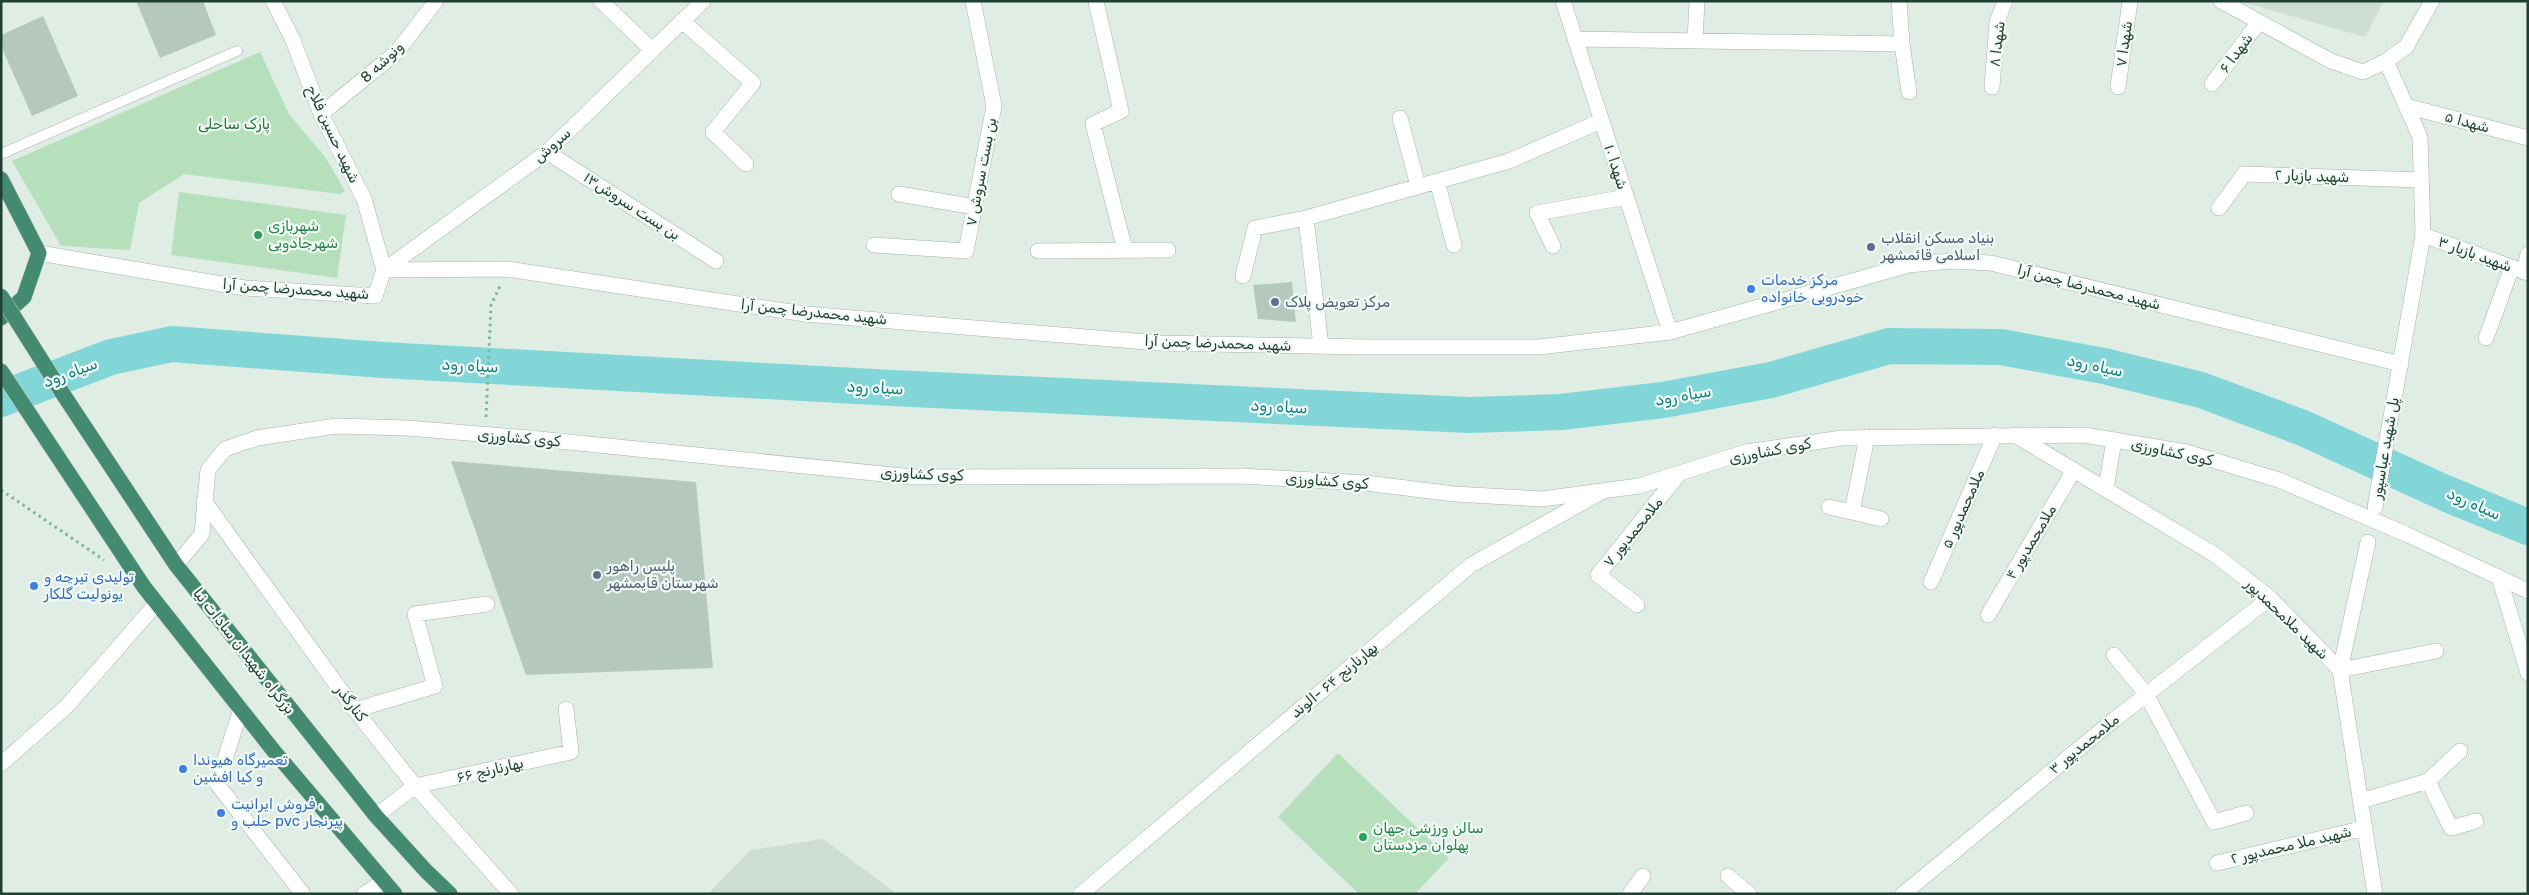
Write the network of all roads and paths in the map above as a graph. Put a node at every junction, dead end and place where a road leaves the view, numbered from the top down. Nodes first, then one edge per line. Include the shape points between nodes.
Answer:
1 (273, 1) edge
2 (436, 1) edge
3 (601, 1) edge
4 (703, 1) edge
5 (973, 1) edge
6 (1096, 1) edge
7 (1562, 1) edge
8 (1697, 1) edge
9 (1899, 1) edge
10 (2005, 1) edge
11 (2130, 1) edge
12 (2221, 1) edge
13 (2432, 1) edge
14 (682, 21) junction
15 (2259, 22) junction
16 (1575, 40) junction
17 (1695, 41) junction
18 (1902, 44) junction
19 (237, 50) dead end
20 (652, 50) junction
21 (2386, 61) junction
22 (2212, 84) dead end
23 (1992, 87) dead end
24 (2118, 87) dead end
25 (1909, 92) dead end
26 (2406, 106) junction
27 (321, 114) junction
28 (1400, 118) dead end
29 (1602, 121) junction
30 (2528, 138) edge
31 (547, 152) junction
32 (1, 154) edge
33 (746, 164) dead end
34 (1, 179) edge
35 (2421, 180) junction
36 (1437, 181) junction
37 (1418, 186) junction
38 (899, 194) dead end
39 (1626, 197) junction
40 (975, 207) junction
41 (2219, 208) dead end
42 (1306, 218) junction
43 (2423, 234) junction
44 (874, 245) dead end
45 (1454, 245) dead end
46 (1553, 246) dead end
47 (1038, 250) dead end
48 (1125, 250) junction
49 (1168, 250) dead end
50 (39, 253) junction
51 (2528, 254) edge
52 (716, 261) dead end
53 (384, 270) junction
54 (2521, 271) edge
55 (1243, 276) dead end
56 (1, 296) edge
57 (491, 305) dead end
58 (1, 318) edge
59 (1670, 332) junction
60 (2486, 338) dead end
61 (1321, 346) junction
62 (2401, 364) junction
63 (1, 371) edge
64 (486, 412) dead end
65 (1995, 435) junction
66 (2015, 435) junction
67 (1867, 437) junction
68 (2114, 440) junction
69 (2074, 470) junction
70 (1678, 474) junction
71 (2106, 489) junction
72 (1, 490) edge
73 (1603, 491) junction
74 (204, 501) junction
75 (1828, 508) dead end
76 (1852, 512) junction
77 (2373, 513) junction
78 (1881, 519) dead end
79 (2368, 542) dead end
80 (176, 564) junction
81 (112, 566) dead end
82 (2498, 577) junction
83 (1931, 582) dead end
84 (2528, 591) edge
85 (2270, 598) junction
86 (157, 604) junction
87 (487, 604) dead end
88 (1637, 606) dead end
89 (1988, 615) dead end
90 (2436, 651) dead end
91 (2114, 655) dead end
92 (2340, 670) junction
93 (2528, 673) edge
94 (2146, 694) junction
95 (566, 708) dead end
96 (241, 709) junction
97 (355, 710) junction
98 (2460, 751) dead end
99 (1, 764) edge
100 (2428, 781) junction
101 (415, 786) junction
102 (2361, 801) junction
103 (2246, 813) dead end
104 (376, 816) junction
105 (2476, 821) dead end
106 (2365, 828) junction
107 (2217, 863) dead end
108 (1643, 876) dead end
109 (1728, 876) dead end
110 (384, 881) junction
111 (304, 894) edge
112 (364, 894) edge
113 (395, 894) edge
114 (450, 894) edge
115 (510, 894) edge
116 (1081, 894) edge
117 (1630, 894) edge
118 (1749, 894) edge
119 (1903, 894) edge
120 (2375, 894) edge

1 - 27 street, شهید حسین فلاح via 292,38
2 - 27 street, ونوشه 8 via 397,52
3 - 20 street
4 - 14 street, سروش
5 - 40 street, بن بست سروش ۷ via 994,106
6 - 48 street via 1120,111 1093,124
7 - 16 street, شهدا ۱۰
8 - 17 street
9 - 18 street
10 - 23 street, شهدا ۸ via 1997,22
11 - 24 street, شهدا ۷
12 - 15 street
13 - 21 street via 2406,47
14 - 20 street, سروش
14 - 33 street via 753,83 713,132
15 - 21 street via 2331,61 2362,72
15 - 22 street, شهدا ۶
16 - 17 street
16 - 29 street, شهدا ۱۰
17 - 18 street
18 - 25 street
19 - 32 lane
20 - 31 street, سروش
21 - 26 street
26 - 30 street, شهدا ۵
26 - 35 street via 2420,137
27 - 53 street, شهید حسین فلاح via 364,199
28 - 37 street
29 - 36 street via 1509,161
29 - 39 street, شهدا ۱۰
31 - 52 street, بن بست سروش۱۳
31 - 53 street, سروش
34 - 50 highway
35 - 41 street, شهید بازیار ۲ via 2244,174
35 - 43 street
36 - 37 street
36 - 45 street
37 - 42 street
38 - 40 street
39 - 46 street via 1537,213
39 - 59 street, شهدا ۱۰
40 - 44 street, بن بست سروش ۷ via 966,251
42 - 55 street via 1255,228
42 - 61 street
43 - 54 street, شهید بازیار ۳
43 - 62 street
47 - 48 street
48 - 49 street
50 - 53 street, شهید محمدرضا چمن آرا via 245,288 375,296
50 - 58 highway via 24,297
51 - 54 street
53 - 61 street, شهید محمدرضا چمن آرا via 507,269 806,314 1159,342
54 - 60 street
56 - 80 highway, بزرگراه شهیدان سادات نیا, bridge
57 - 64 path
59 - 61 street, شهید محمدرضا چمن آرا via 1539,347
59 - 62 street, شهید محمدرضا چمن آرا via 1909,265 1951,261 1991,263
62 - 77 street, پل شهید عباسپور
63 - 86 highway
65 - 66 street, کوی کشاورزی
65 - 67 street, کوی کشاورزی
65 - 83 street, ملامحمدپور ۵
66 - 68 street, کوی کشاورزی via 2084,435
66 - 69 street, شهید ملامحمدپور
67 - 70 street, کوی کشاورزی via 1746,452
67 - 76 street
68 - 71 street
68 - 77 street, کوی کشاورزی via 2186,452 2280,480
69 - 71 street, شهید ملامحمدپور
69 - 89 street, ملامحمدپور ۴
70 - 73 street, کوی کشاورزی via 1639,486
70 - 88 street, ملامحمدپور ۷ via 1598,575
71 - 85 street, شهید ملامحمدپور via 2217,556
72 - 81 path
73 - 74 street, کوی کشاورزی via 1542,499 1454,494 1366,483 1241,476 913,476 529,438 336,426 256,438 225,449 208,470
73 - 116 street, بهارنارنج ۶۴ -الوند via 1471,565
74 - 80 street, کوی کشاورزی via 202,534
74 - 97 street, کنارگذر
75 - 76 street
76 - 78 street
77 - 82 street, کوی کشاورزی
79 - 92 street
80 - 104 highway, بزرگراه شهیدان سادات نیا
82 - 84 street, کوی کشاورزی
82 - 93 street
85 - 92 street, شهید ملامحمدپور
85 - 94 street, ملامحمدپور ۳
86 - 96 highway
86 - 99 street via 67,706
87 - 97 street via 416,614 435,686
90 - 92 street
91 - 94 street
92 - 102 street, شهید ملامحمدپور
94 - 103 street via 2214,822
94 - 119 street, ملامحمدپور ۳
95 - 101 street, بهارنارنج ۶۶ via 571,752
96 - 110 highway
96 - 111 street via 217,784
97 - 101 street, کنارگذر
98 - 100 street
100 - 102 street
100 - 105 street via 2451,828
101 - 104 street, بهارنارنج ۶۶
101 - 115 street, کنارگذر
102 - 106 street, شهید ملامحمدپور
104 - 114 highway, بزرگراه شهیدان سادات نیا
106 - 107 street, شهید ملا محمدپور ۲
106 - 120 street, شهید ملامحمدپور
108 - 117 street
109 - 118 street
110 - 112 street
110 - 113 highway

